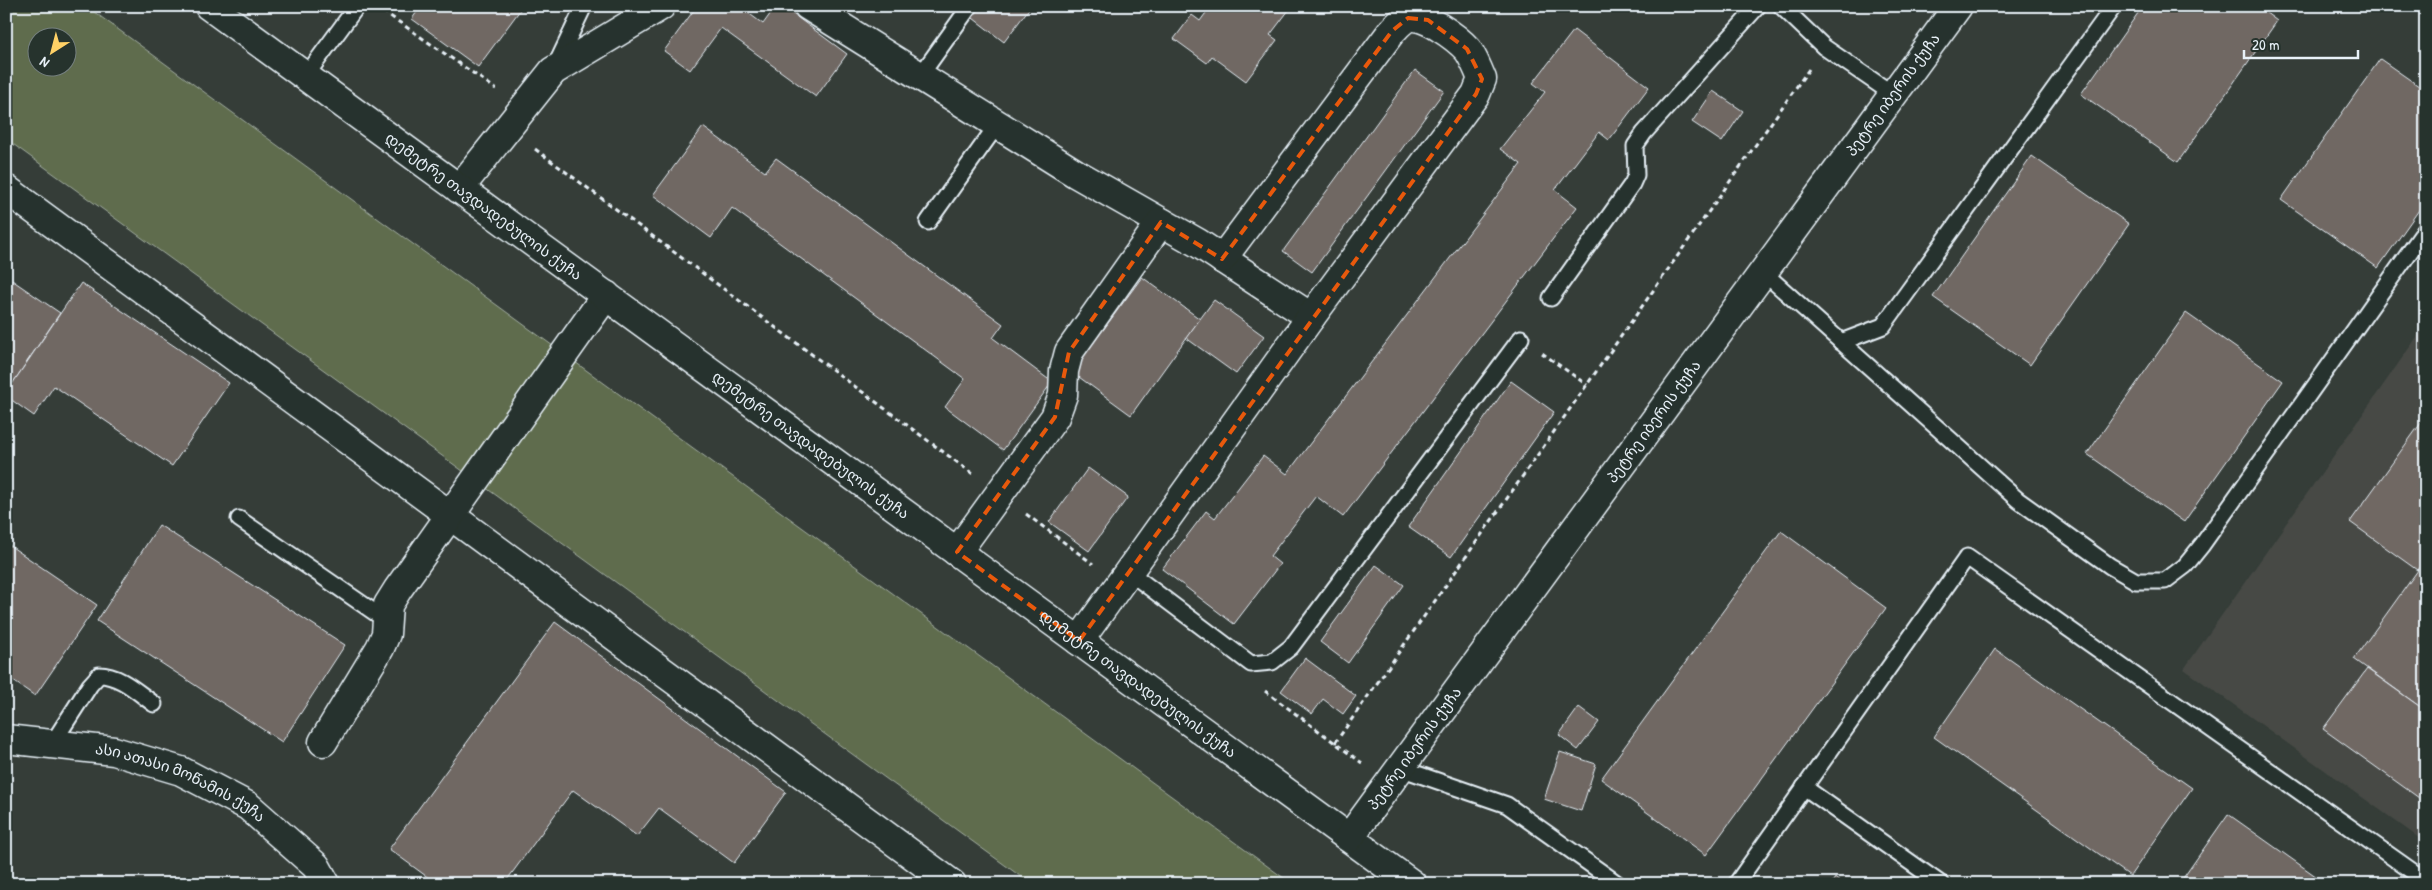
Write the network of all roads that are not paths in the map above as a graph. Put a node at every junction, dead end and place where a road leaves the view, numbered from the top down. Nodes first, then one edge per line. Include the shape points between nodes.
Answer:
1 (209, 6) edge
2 (356, 6) edge
3 (584, 6) edge
4 (661, 6) edge
5 (808, 6) edge
6 (970, 6) edge
7 (1758, 6) edge
8 (1781, 6) edge
9 (1958, 6) edge
10 (2114, 6) edge
11 (553, 71) junction
12 (920, 76) junction
13 (305, 77) junction
14 (1894, 95) junction
15 (997, 124) junction
16 (6, 189) edge
17 (459, 189) junction
18 (928, 222) dead end
19 (1161, 222) junction
20 (2426, 229) edge
21 (1222, 260) junction
22 (1763, 272) junction
23 (606, 295) junction
24 (1551, 298) dead end
25 (1311, 316) junction
26 (1521, 338) road end
27 (1841, 342) junction
28 (451, 516) junction
29 (239, 519) dead end
30 (957, 552) junction
31 (1124, 578) junction
32 (387, 621) junction
33 (1079, 641) junction
34 (154, 704) dead end
35 (6, 739) edge
36 (323, 742) dead end
37 (52, 744) junction
38 (1395, 776) junction
39 (1804, 787) junction
40 (1349, 838) junction
41 (2426, 881) edge
42 (326, 884) edge
43 (952, 884) edge
44 (1412, 884) edge
45 (1618, 884) edge
46 (1736, 884) edge
47 (1940, 884) edge

1 - 13 street, დემეტრე თავდადებულის ქუჩა
2 - 13 lane
3 - 11 lane
4 - 11 street
5 - 12 street
6 - 12 lane
7 - 24 lane via 1644,133 1635,146 1636,175 1632,184
8 - 14 lane via 1824,47
9 - 14 street, პეტრე იბერის ქუჩა
10 - 27 lane via 1883,326
11 - 17 street
12 - 15 street
13 - 17 street, დემეტრე თავდადებულის ქუჩა
14 - 22 street, პეტრე იბერის ქუჩა
15 - 18 lane
15 - 19 street
16 - 28 street
17 - 23 street, დემეტრე თავდადებულის ქუჩა
19 - 21 street
19 - 30 street via 1069,352 1063,395 1055,417
20 - 27 lane via 2202,545 2165,582 2136,581 2018,500
21 - 25 street
21 - 25 street via 1392,31 1408,18 1428,20 1471,55 1482,79 1476,94
22 - 27 lane
22 - 38 street, პეტრე იბერის ქუჩა
23 - 28 street
23 - 30 street, დემეტრე თავდადებულის ქუჩა
25 - 31 street
26 - 31 lane via 1291,647 1272,662 1251,664
28 - 32 street via 388,605
28 - 43 street
29 - 32 lane
30 - 33 street, დემეტრე თავდადებულის ქუჩა
31 - 33 street
32 - 36 street via 380,648
33 - 40 street, დემეტრე თავდადებულის ქუჩა
34 - 37 lane via 122,681 109,675 99,675
35 - 37 street, ასი ათასი მოწამის ქუჩა
37 - 42 street, ასი ათასი მოწამის ქუჩა via 114,752 181,771 248,806 316,866
38 - 40 street, პეტრე იბერის ქუჩა
38 - 45 lane via 1507,805
39 - 41 lane via 1967,557
39 - 46 lane
39 - 47 lane
40 - 44 street, დემეტრე თავდადებულის ქუჩა

